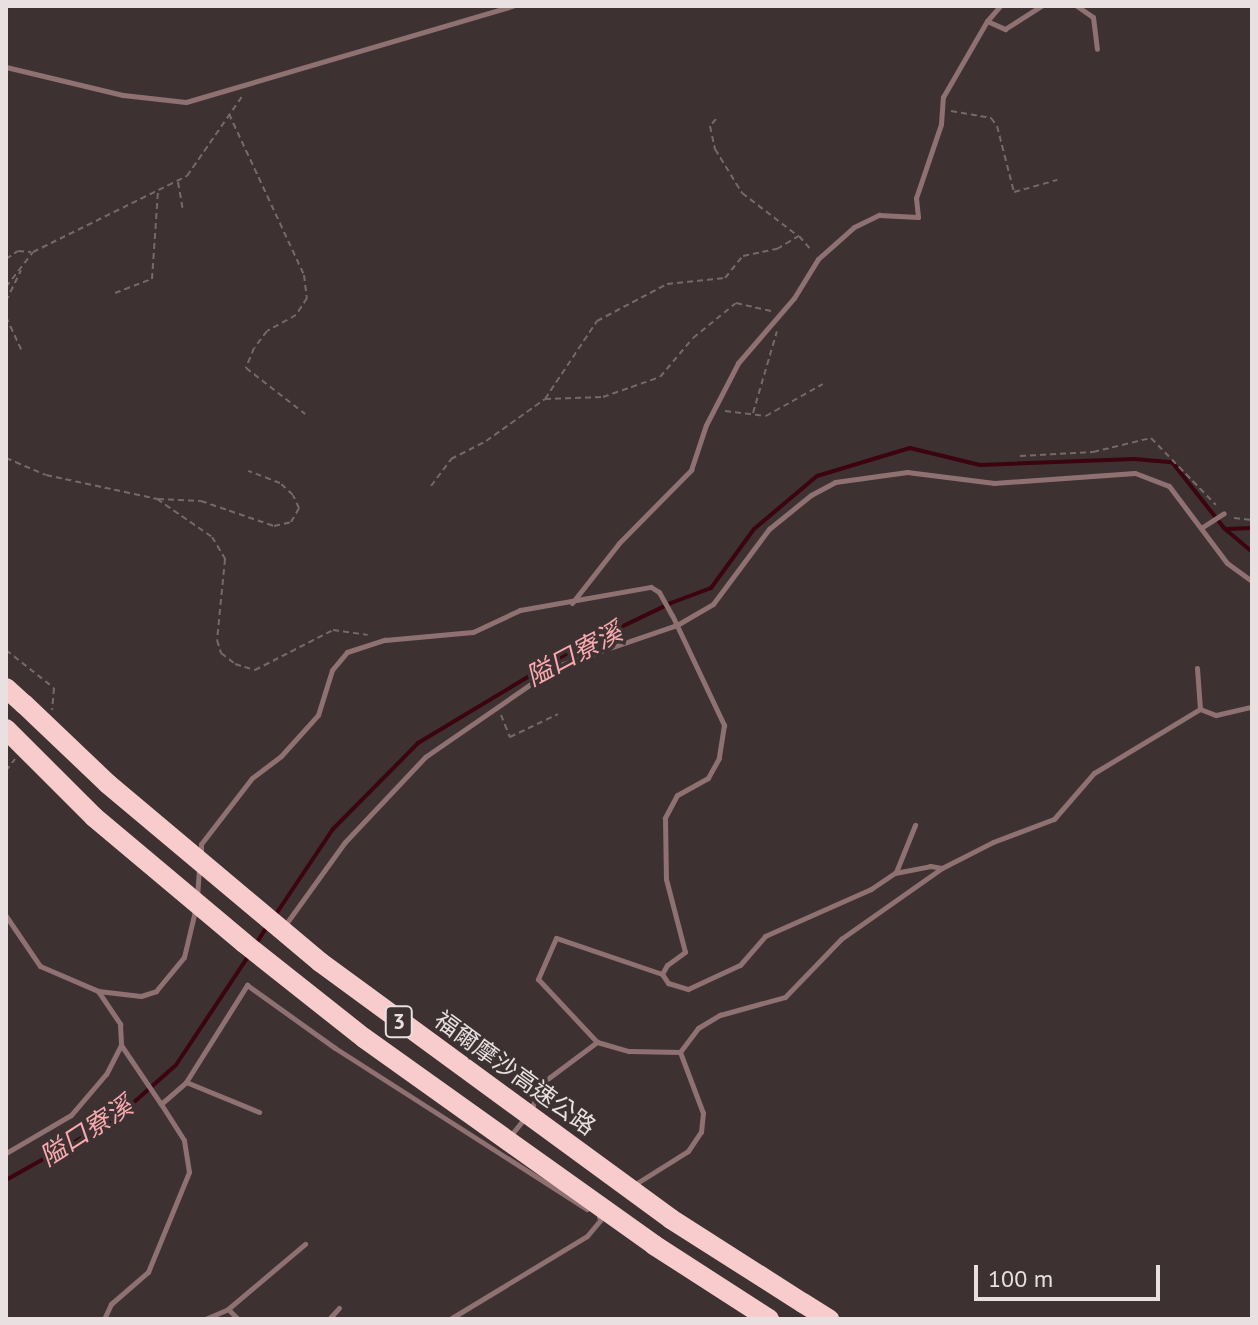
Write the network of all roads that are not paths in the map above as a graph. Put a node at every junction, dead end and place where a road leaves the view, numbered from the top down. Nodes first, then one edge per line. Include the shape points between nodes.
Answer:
1 (513, 6) edge
2 (1000, 6) edge
3 (1041, 6) edge
4 (1077, 6) edge
5 (987, 21) junction
6 (1097, 49) dead end
7 (6, 67) edge
8 (1223, 514) dead end
9 (1201, 528) junction
10 (1252, 581) edge
11 (572, 603) junction
12 (677, 625) junction
13 (1197, 668) dead end
14 (6, 688) edge
15 (1252, 707) edge
16 (1200, 709) junction
17 (6, 729) edge
18 (915, 825) dead end
19 (942, 868) junction
20 (895, 873) junction
21 (6, 916) edge
22 (288, 921) dead end
23 (662, 974) junction
24 (98, 991) junction
25 (597, 1042) junction
26 (121, 1045) junction
27 (680, 1052) junction
28 (186, 1082) junction
29 (161, 1104) junction
30 (259, 1112) dead end
31 (497, 1152) junction
32 (6, 1153) edge
33 (637, 1183) dead end
34 (305, 1244) dead end
35 (339, 1308) dead end
36 (228, 1309) junction
37 (104, 1319) edge
38 (205, 1319) edge
39 (238, 1319) edge
40 (329, 1319) edge
41 (450, 1319) edge
42 (769, 1319) edge
43 (829, 1319) edge

1 - 7 lane via 186,102 123,95
2 - 5 lane
3 - 5 lane via 1005,29
4 - 6 lane via 1093,17
5 - 11 lane via 943,97 941,124 916,198 918,217 879,215 854,227 818,259 738,363 691,470 619,543
8 - 9 lane
9 - 10 lane via 1227,563
9 - 12 lane via 1169,486 1135,473 994,483 907,472 835,482 769,529 713,604
11 - 12 lane via 651,587
11 - 24 lane via 520,610 473,632 385,640 347,652 332,670 318,715 281,756 252,778 201,844 195,919 184,957 156,991 141,996
12 - 22 lane via 557,666 425,757 345,842
12 - 23 lane via 724,725 719,758 708,778 677,795 665,818 666,879 685,952
13 - 16 lane
14 - 43 highway, 福爾摩沙高速公路 / 3, bridge via 108,784 320,962 671,1219
15 - 16 lane via 1216,715
16 - 19 lane via 1094,773 1054,819
17 - 42 highway, 3, bridge via 94,817 364,1038 654,1245
18 - 20 lane
19 - 20 lane
19 - 27 lane via 841,939 785,997 720,1015 698,1028
20 - 23 lane via 765,936 740,965 688,989 668,983
21 - 24 lane via 40,966
23 - 25 lane via 556,938 538,979
24 - 26 lane via 120,1024
25 - 27 lane via 629,1051
25 - 31 lane via 542,1083 536,1104
26 - 29 lane
26 - 32 lane via 106,1074 71,1115
27 - 33 lane via 703,1113 701,1132 688,1151
28 - 29 lane
28 - 30 lane
28 - 31 lane via 247,985
29 - 37 lane via 184,1140 189,1172 148,1272 111,1304
31 - 41 lane via 602,1218 587,1236
34 - 36 lane
35 - 40 lane
36 - 38 lane
36 - 39 lane

